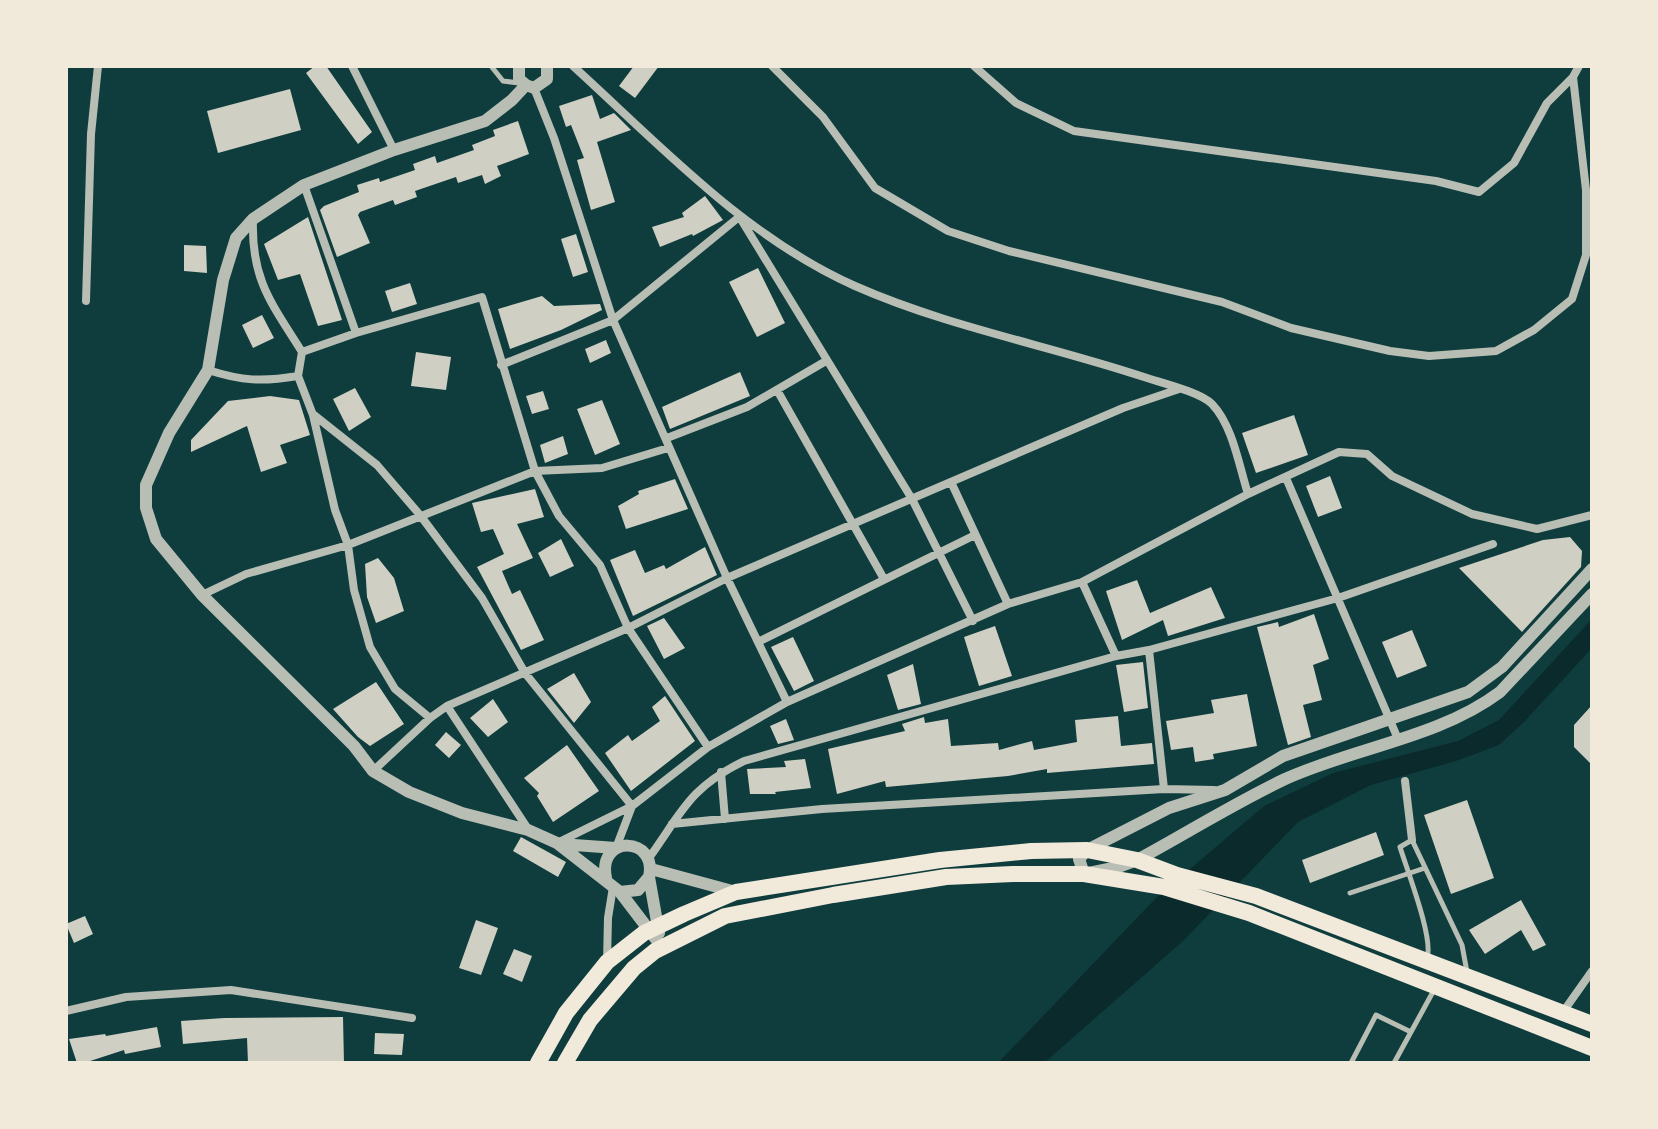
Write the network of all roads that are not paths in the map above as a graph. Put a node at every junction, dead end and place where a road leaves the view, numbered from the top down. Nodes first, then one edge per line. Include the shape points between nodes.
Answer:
1 (98, 66) edge
2 (352, 66) edge
3 (491, 66) edge
4 (519, 66) edge
5 (547, 66) edge
6 (573, 66) edge
7 (772, 66) edge
8 (974, 66) edge
9 (1579, 66) edge
10 (1573, 77) junction
11 (527, 85) junction
12 (394, 150) junction
13 (304, 185) junction
14 (739, 217) junction
15 (253, 219) junction
16 (86, 301) dead end
17 (613, 320) junction
18 (356, 333) junction
19 (302, 352) junction
20 (826, 361) junction
21 (501, 365) junction
22 (208, 370) junction
23 (298, 376) junction
24 (1179, 389) junction
25 (777, 390) junction
26 (313, 415) junction
27 (667, 443) junction
28 (535, 471) junction
29 (1286, 478) junction
30 (951, 482) junction
31 (1248, 494) junction
32 (912, 499) junction
33 (420, 515) junction
34 (1592, 515) edge
35 (853, 524) junction
36 (975, 535) junction
37 (1493, 544) dead end
38 (348, 545) junction
39 (939, 552) junction
40 (1592, 569) edge
41 (727, 578) junction
42 (884, 579) junction
43 (1082, 582) junction
44 (1592, 594) edge
45 (202, 595) junction
46 (1338, 598) junction
47 (1008, 604) junction
48 (973, 621) junction
49 (628, 628) junction
50 (758, 642) junction
51 (1149, 650) junction
52 (1116, 656) junction
53 (525, 673) junction
54 (787, 702) junction
55 (447, 706) junction
56 (430, 718) junction
57 (1390, 719) junction
58 (1398, 739) junction
59 (708, 747) junction
60 (373, 771) junction
61 (721, 772) junction
62 (1405, 781) dead end
63 (1164, 789) junction
64 (1225, 790) junction
65 (632, 806) junction
66 (725, 819) junction
67 (672, 824) junction
68 (528, 830) junction
69 (1412, 840) junction
70 (557, 843) junction
71 (616, 848) junction
72 (1087, 850) junction
73 (1137, 860) junction
74 (650, 868) junction
75 (1425, 868) junction
76 (1084, 874) junction
77 (1408, 874) junction
78 (613, 886) junction
79 (736, 892) junction
80 (1350, 893) dead end
81 (654, 928) junction
82 (662, 947) junction
83 (1427, 961) junction
84 (607, 962) junction
85 (1592, 971) edge
86 (1468, 977) junction
87 (1437, 987) junction
88 (66, 1011) edge
89 (1562, 1013) junction
90 (412, 1018) dead end
91 (1592, 1024) edge
92 (1411, 1032) junction
93 (1592, 1048) edge
94 (538, 1063) edge
95 (565, 1063) edge
96 (1351, 1063) edge
97 (1394, 1063) edge

1 - 16 street
2 - 12 street
3 - 11 lane via 503,81
4 - 11 street via 517,74
5 - 11 street via 544,83
6 - 14 street
7 - 10 street via 823,117 875,188 948,231 1009,251 1222,302 1291,328 1429,356 1496,351 1534,330 1572,299 1586,255 1586,190
8 - 10 street via 1016,103 1074,131 1436,181 1479,192 1514,163 1547,103
9 - 10 street
11 - 12 street via 485,121
11 - 17 street via 554,138
12 - 13 street
13 - 15 street
13 - 18 street
14 - 17 street
14 - 20 street
14 - 24 street via 853,285 922,312
15 - 19 street via 252,247 263,290
15 - 22 street via 236,238 223,280
17 - 21 street
17 - 27 street
18 - 19 street
18 - 21 street via 482,297
19 - 23 street
20 - 25 street
20 - 32 street
21 - 28 street
22 - 23 street via 265,382
22 - 45 street via 169,433 146,485 146,508 156,539
23 - 26 street
24 - 30 street
24 - 31 street via 1211,403 1225,424
25 - 27 street
25 - 35 street
26 - 33 street via 377,465
26 - 38 street
27 - 28 street via 602,468
27 - 41 street
28 - 33 street
28 - 49 street via 559,516 600,565
29 - 31 street
29 - 34 street via 1339,452 1367,454 1392,476 1472,514 1537,529
29 - 46 street
30 - 32 street
30 - 36 street
31 - 43 street
32 - 35 street
32 - 39 street
33 - 38 street
33 - 53 street via 482,598
35 - 41 street
35 - 42 street
36 - 39 street
36 - 47 street
37 - 46 street
38 - 45 street via 246,574
38 - 56 street via 370,647 395,689
39 - 42 street
39 - 48 street
40 - 57 street via 1502,667 1468,692
41 - 49 street
41 - 50 street
42 - 50 street
43 - 47 street
43 - 52 street
44 - 58 street via 1493,697 1452,720
45 - 60 street
46 - 51 street
46 - 57 street
47 - 48 street
48 - 54 street
49 - 53 street
49 - 59 street
50 - 54 street
51 - 52 street
51 - 63 street
52 - 61 street via 744,761
53 - 55 street
53 - 65 street
54 - 59 street
55 - 56 street
55 - 68 street
56 - 60 street
57 - 58 street
57 - 64 street via 1283,756
58 - 73 street via 1284,780
59 - 65 street
60 - 68 street via 462,813
61 - 66 street
61 - 67 street via 693,793
62 - 69 street
63 - 64 street
63 - 66 street
64 - 72 street via 1169,808
65 - 70 street
65 - 71 street
66 - 67 street
67 - 74 street
68 - 70 street
69 - 75 lane
69 - 77 lane via 1400,847
70 - 71 street
70 - 78 street
71 - 74 street via 641,849
71 - 78 street via 604,867
72 - 73 highway
72 - 76 street via 1079,859
72 - 79 highway via 940,860
73 - 76 street
73 - 83 highway via 1256,896
74 - 78 street via 638,890
74 - 79 street
74 - 81 street
75 - 77 lane
75 - 86 lane via 1462,945
76 - 82 highway via 946,877 833,895 725,916
76 - 87 highway via 1164,887 1249,913
77 - 80 lane
77 - 83 lane via 1430,952
78 - 81 street
78 - 84 street
79 - 81 highway
81 - 82 street
81 - 84 highway
82 - 95 highway via 634,968 590,1020
83 - 86 highway
84 - 94 highway via 566,1013
85 - 89 street
86 - 89 highway
87 - 92 lane
87 - 93 highway
88 - 90 street via 126,997 231,990
89 - 91 highway
92 - 96 lane via 1376,1015
92 - 97 lane

